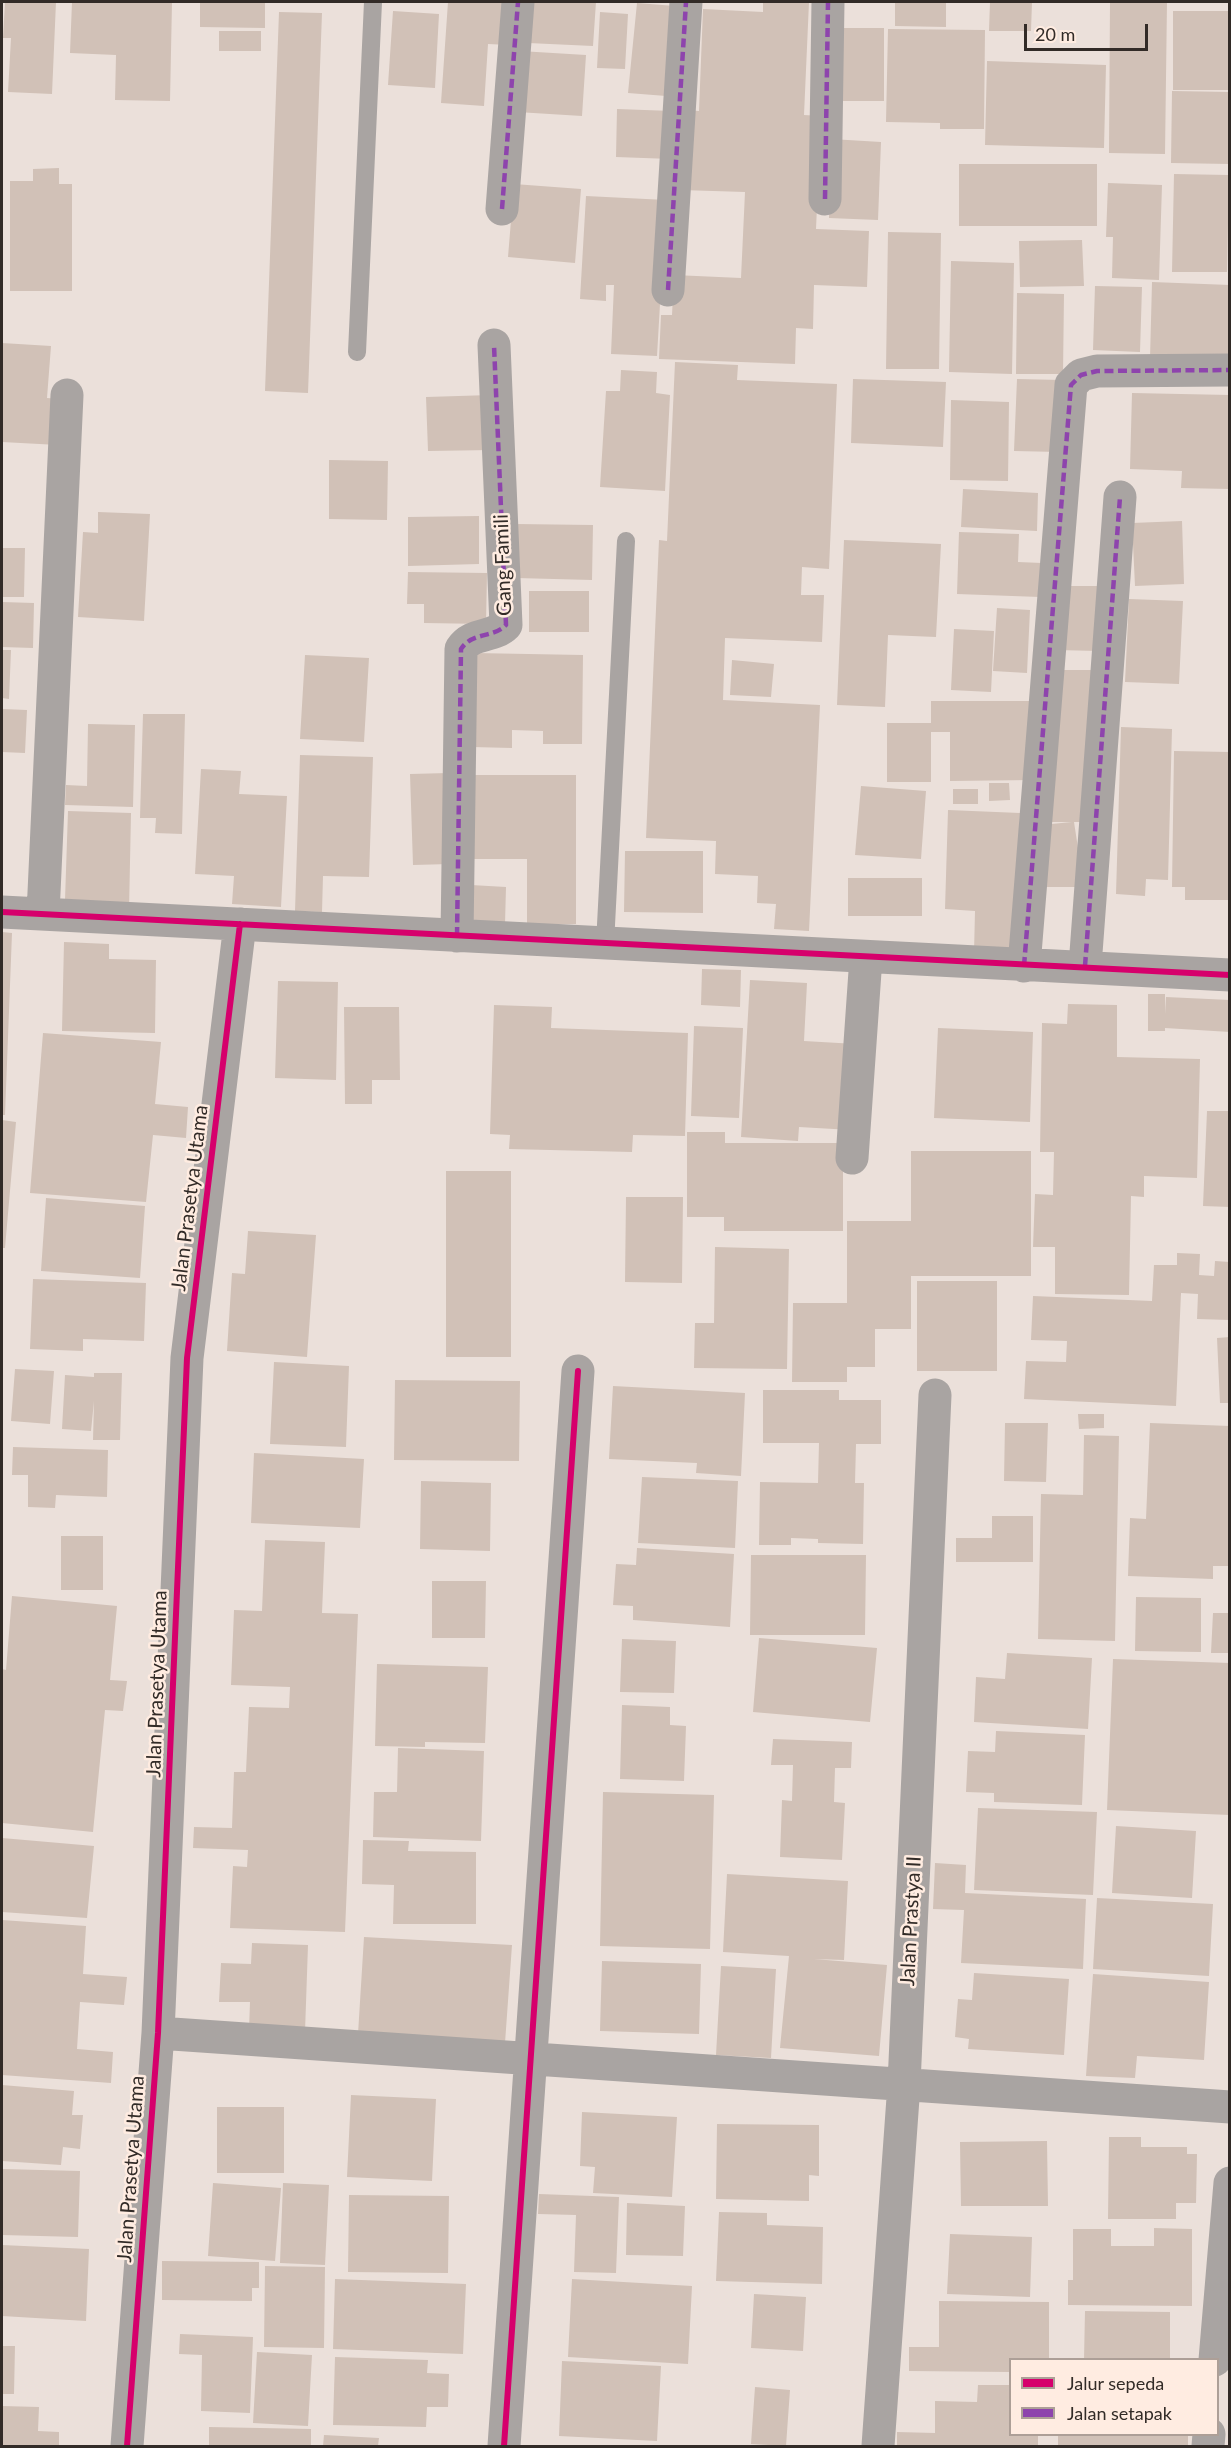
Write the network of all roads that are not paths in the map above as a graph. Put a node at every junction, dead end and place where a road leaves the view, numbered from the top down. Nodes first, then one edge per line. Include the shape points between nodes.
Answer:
1 (373, 2) edge
2 (518, 2) edge
3 (686, 2) edge
4 (828, 2) edge
5 (825, 199) dead end
6 (502, 209) dead end
7 (668, 290) dead end
8 (494, 345) dead end
9 (357, 352) dead end
10 (1230, 369) edge
11 (67, 395) dead end
12 (1120, 497) dead end
13 (626, 541) dead end
14 (2, 912) edge
15 (43, 914) junction
16 (240, 924) junction
17 (457, 936) junction
18 (605, 944) junction
19 (866, 957) junction
20 (1024, 966) junction
21 (1085, 966) junction
22 (1230, 975) edge
23 (852, 1158) dead end
24 (578, 1371) dead end
25 (935, 1395) dead end
26 (158, 2033) junction
27 (531, 2058) junction
28 (904, 2084) junction
29 (1230, 2107) edge
30 (1230, 2183) edge
31 (1215, 2358) edge
32 (127, 2446) edge
33 (504, 2446) edge
34 (878, 2446) edge

1 - 9 lane
2 - 6 street
3 - 7 street
4 - 5 street
8 - 17 street, Gang Famili via 506,625 501,631 471,638 461,649
10 - 20 street via 1097,371 1081,375 1071,385
11 - 15 street
12 - 21 street
13 - 18 lane
14 - 15 street
15 - 16 street
16 - 17 street
16 - 26 street, Jalan Prasetya Utama via 187,1358
17 - 18 street
18 - 19 street
19 - 20 street
19 - 23 street
20 - 21 street
21 - 22 street
24 - 27 street
25 - 28 street, Jalan Prastya II
26 - 27 street
26 - 32 street, Jalan Prasetya Utama
27 - 28 street
27 - 33 street
28 - 29 street
28 - 34 street, Jalan Prastya II
30 - 31 street

